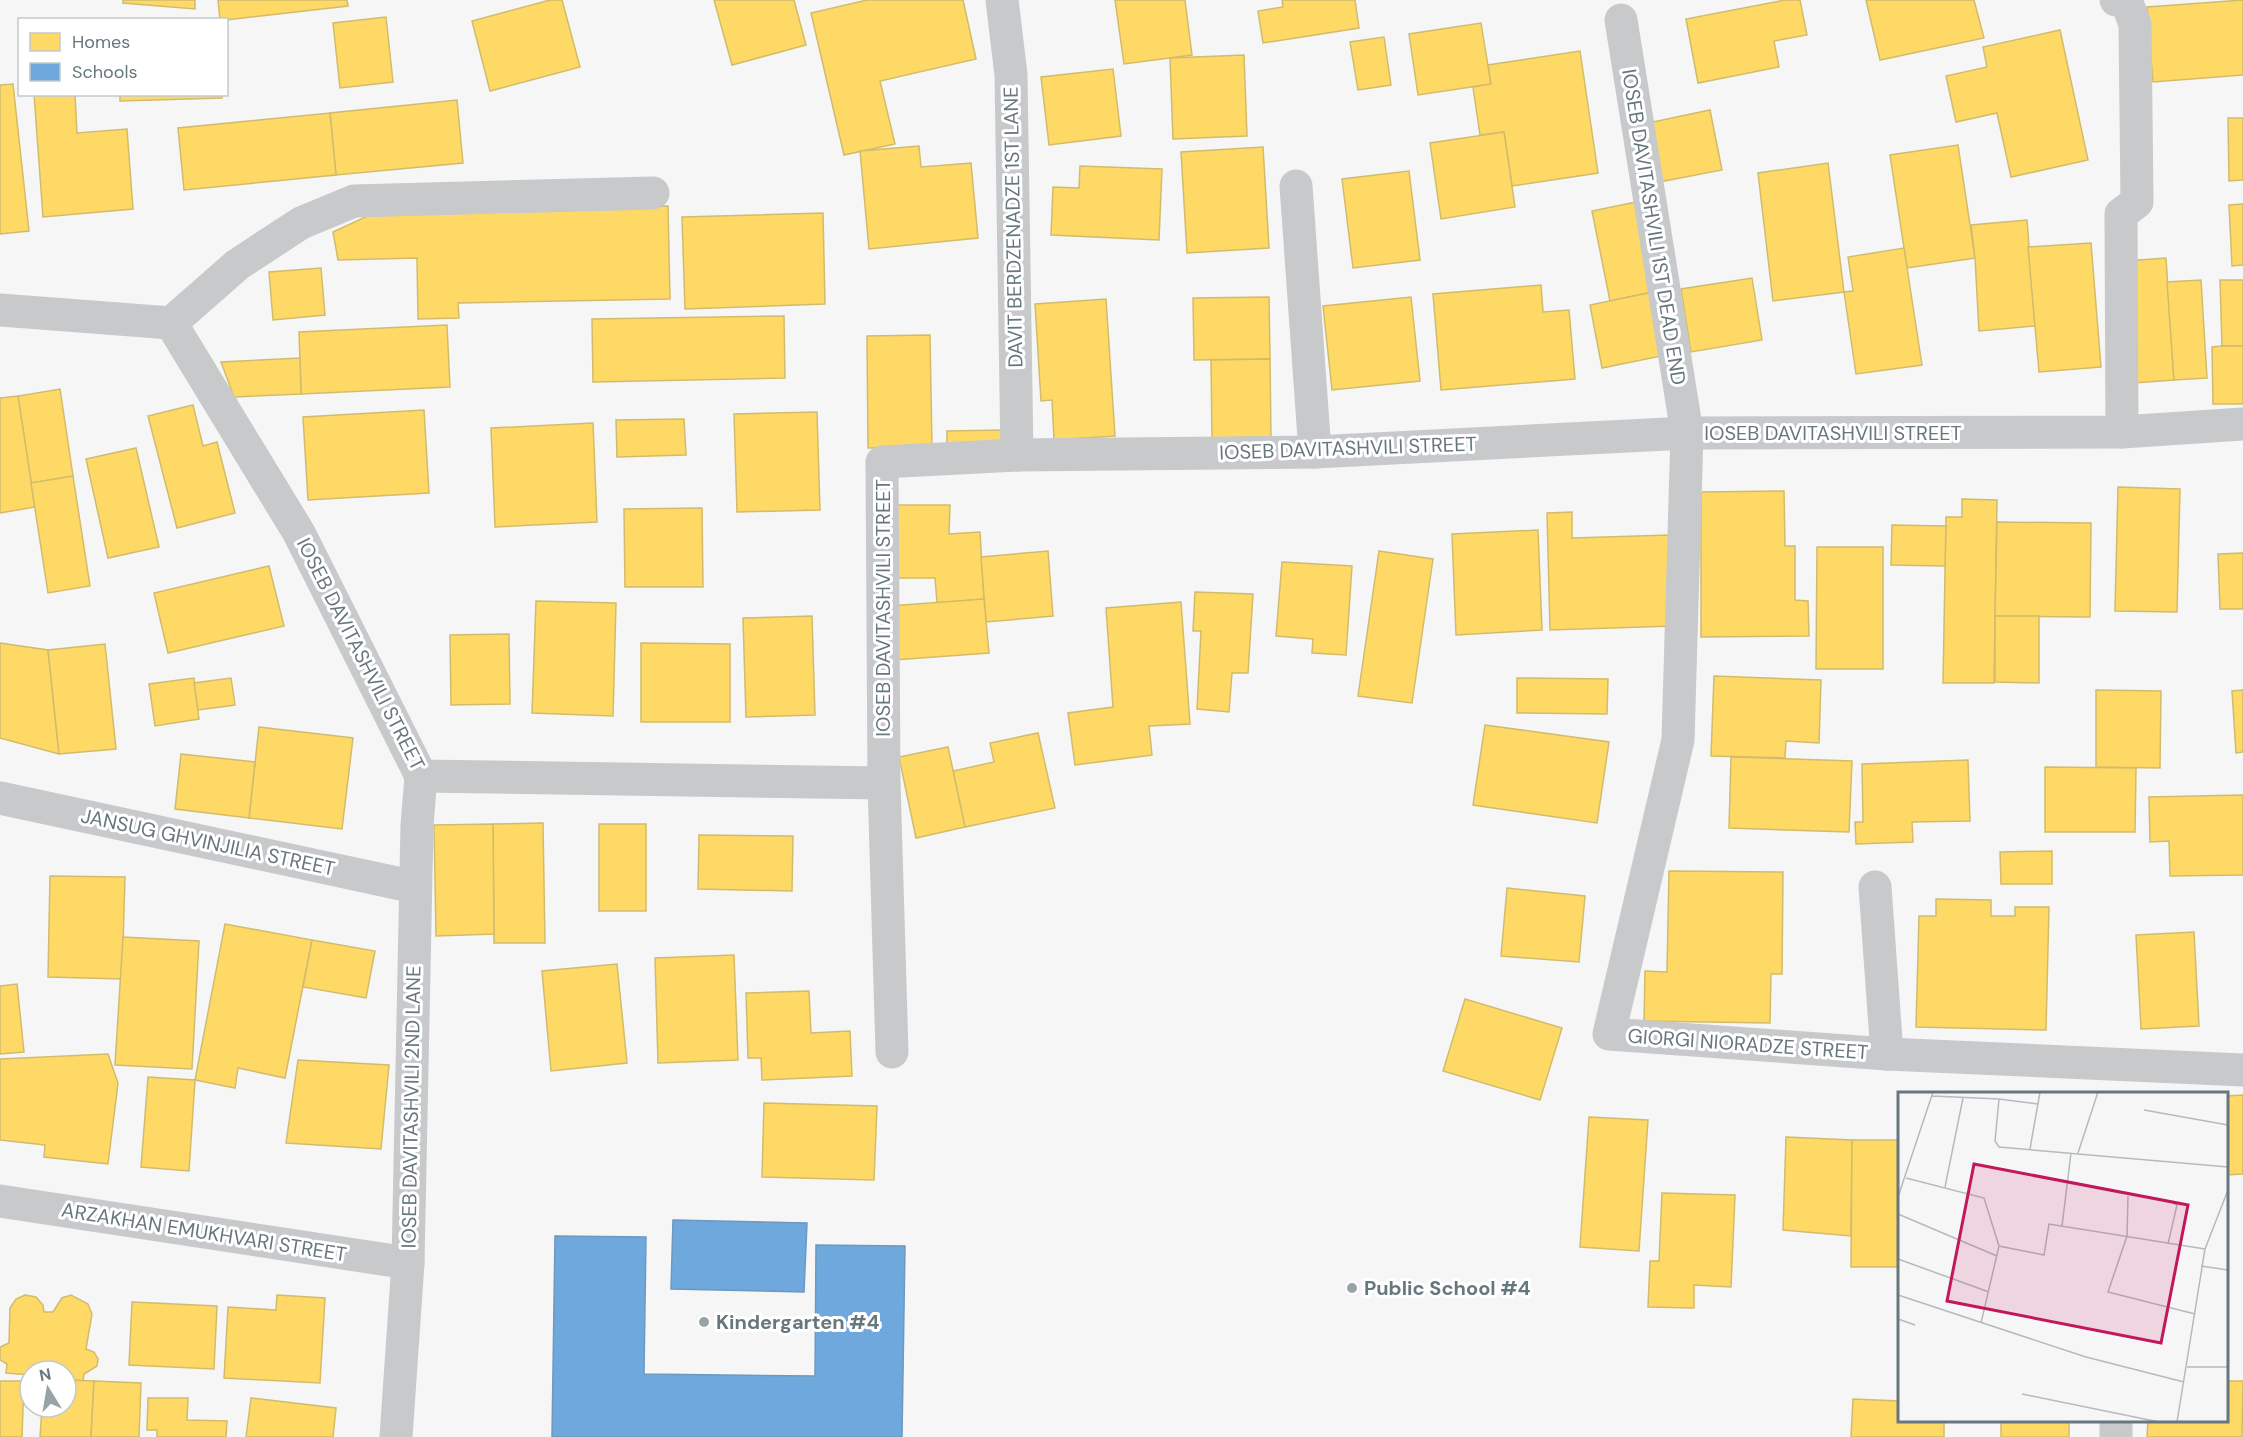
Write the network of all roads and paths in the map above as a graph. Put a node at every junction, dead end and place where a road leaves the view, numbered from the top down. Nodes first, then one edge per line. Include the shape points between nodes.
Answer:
1 (1002, 0) edge
2 (2116, 0) edge
3 (1621, 20) dead end
4 (1296, 186) dead end
5 (653, 193) dead end
6 (0, 310) edge
7 (171, 323) junction
8 (2243, 424) edge
9 (2122, 432) junction
10 (1688, 433) junction
11 (1315, 452) junction
12 (1017, 455) junction
13 (420, 776) junction
14 (885, 783) junction
15 (0, 798) edge
16 (415, 887) junction
17 (1875, 887) dead end
18 (892, 1052) dead end
19 (1887, 1054) junction
20 (2243, 1070) edge
21 (0, 1201) edge
22 (408, 1263) junction
23 (396, 1437) edge

1 - 12 street, DAVIT BERDZENADZE 1ST LANE via 1011,75
2 - 9 street via 2126,0 2135,24 2137,202 2121,214
3 - 10 street, IOSEB DAVITASHVILI 1ST DEAD END
4 - 11 street
5 - 7 street via 354,201 301,223 246,259
6 - 7 street
7 - 13 street, IOSEB DAVITASHVILI STREET via 299,533
8 - 9 street, IOSEB DAVITASHVILI STREET
9 - 10 street, IOSEB DAVITASHVILI STREET
10 - 11 street, IOSEB DAVITASHVILI STREET
10 - 19 street, GIORGI NIORADZE STREET via 1678,740 1610,1034
11 - 12 street, IOSEB DAVITASHVILI STREET
12 - 14 street, IOSEB DAVITASHVILI STREET via 882,462
13 - 14 street, IOSEB DAVITASHVILI STREET
13 - 16 street, IOSEB DAVITASHVILI 2ND LANE
14 - 18 street
15 - 16 street, JANSUG GHVINJILIA STREET
16 - 22 street, IOSEB DAVITASHVILI 2ND LANE
17 - 19 street
19 - 20 street, GIORGI NIORADZE STREET
21 - 22 street, ARZAKHAN EMUKHVARI STREET
22 - 23 street, IOSEB DAVITASHVILI 2ND LANE

